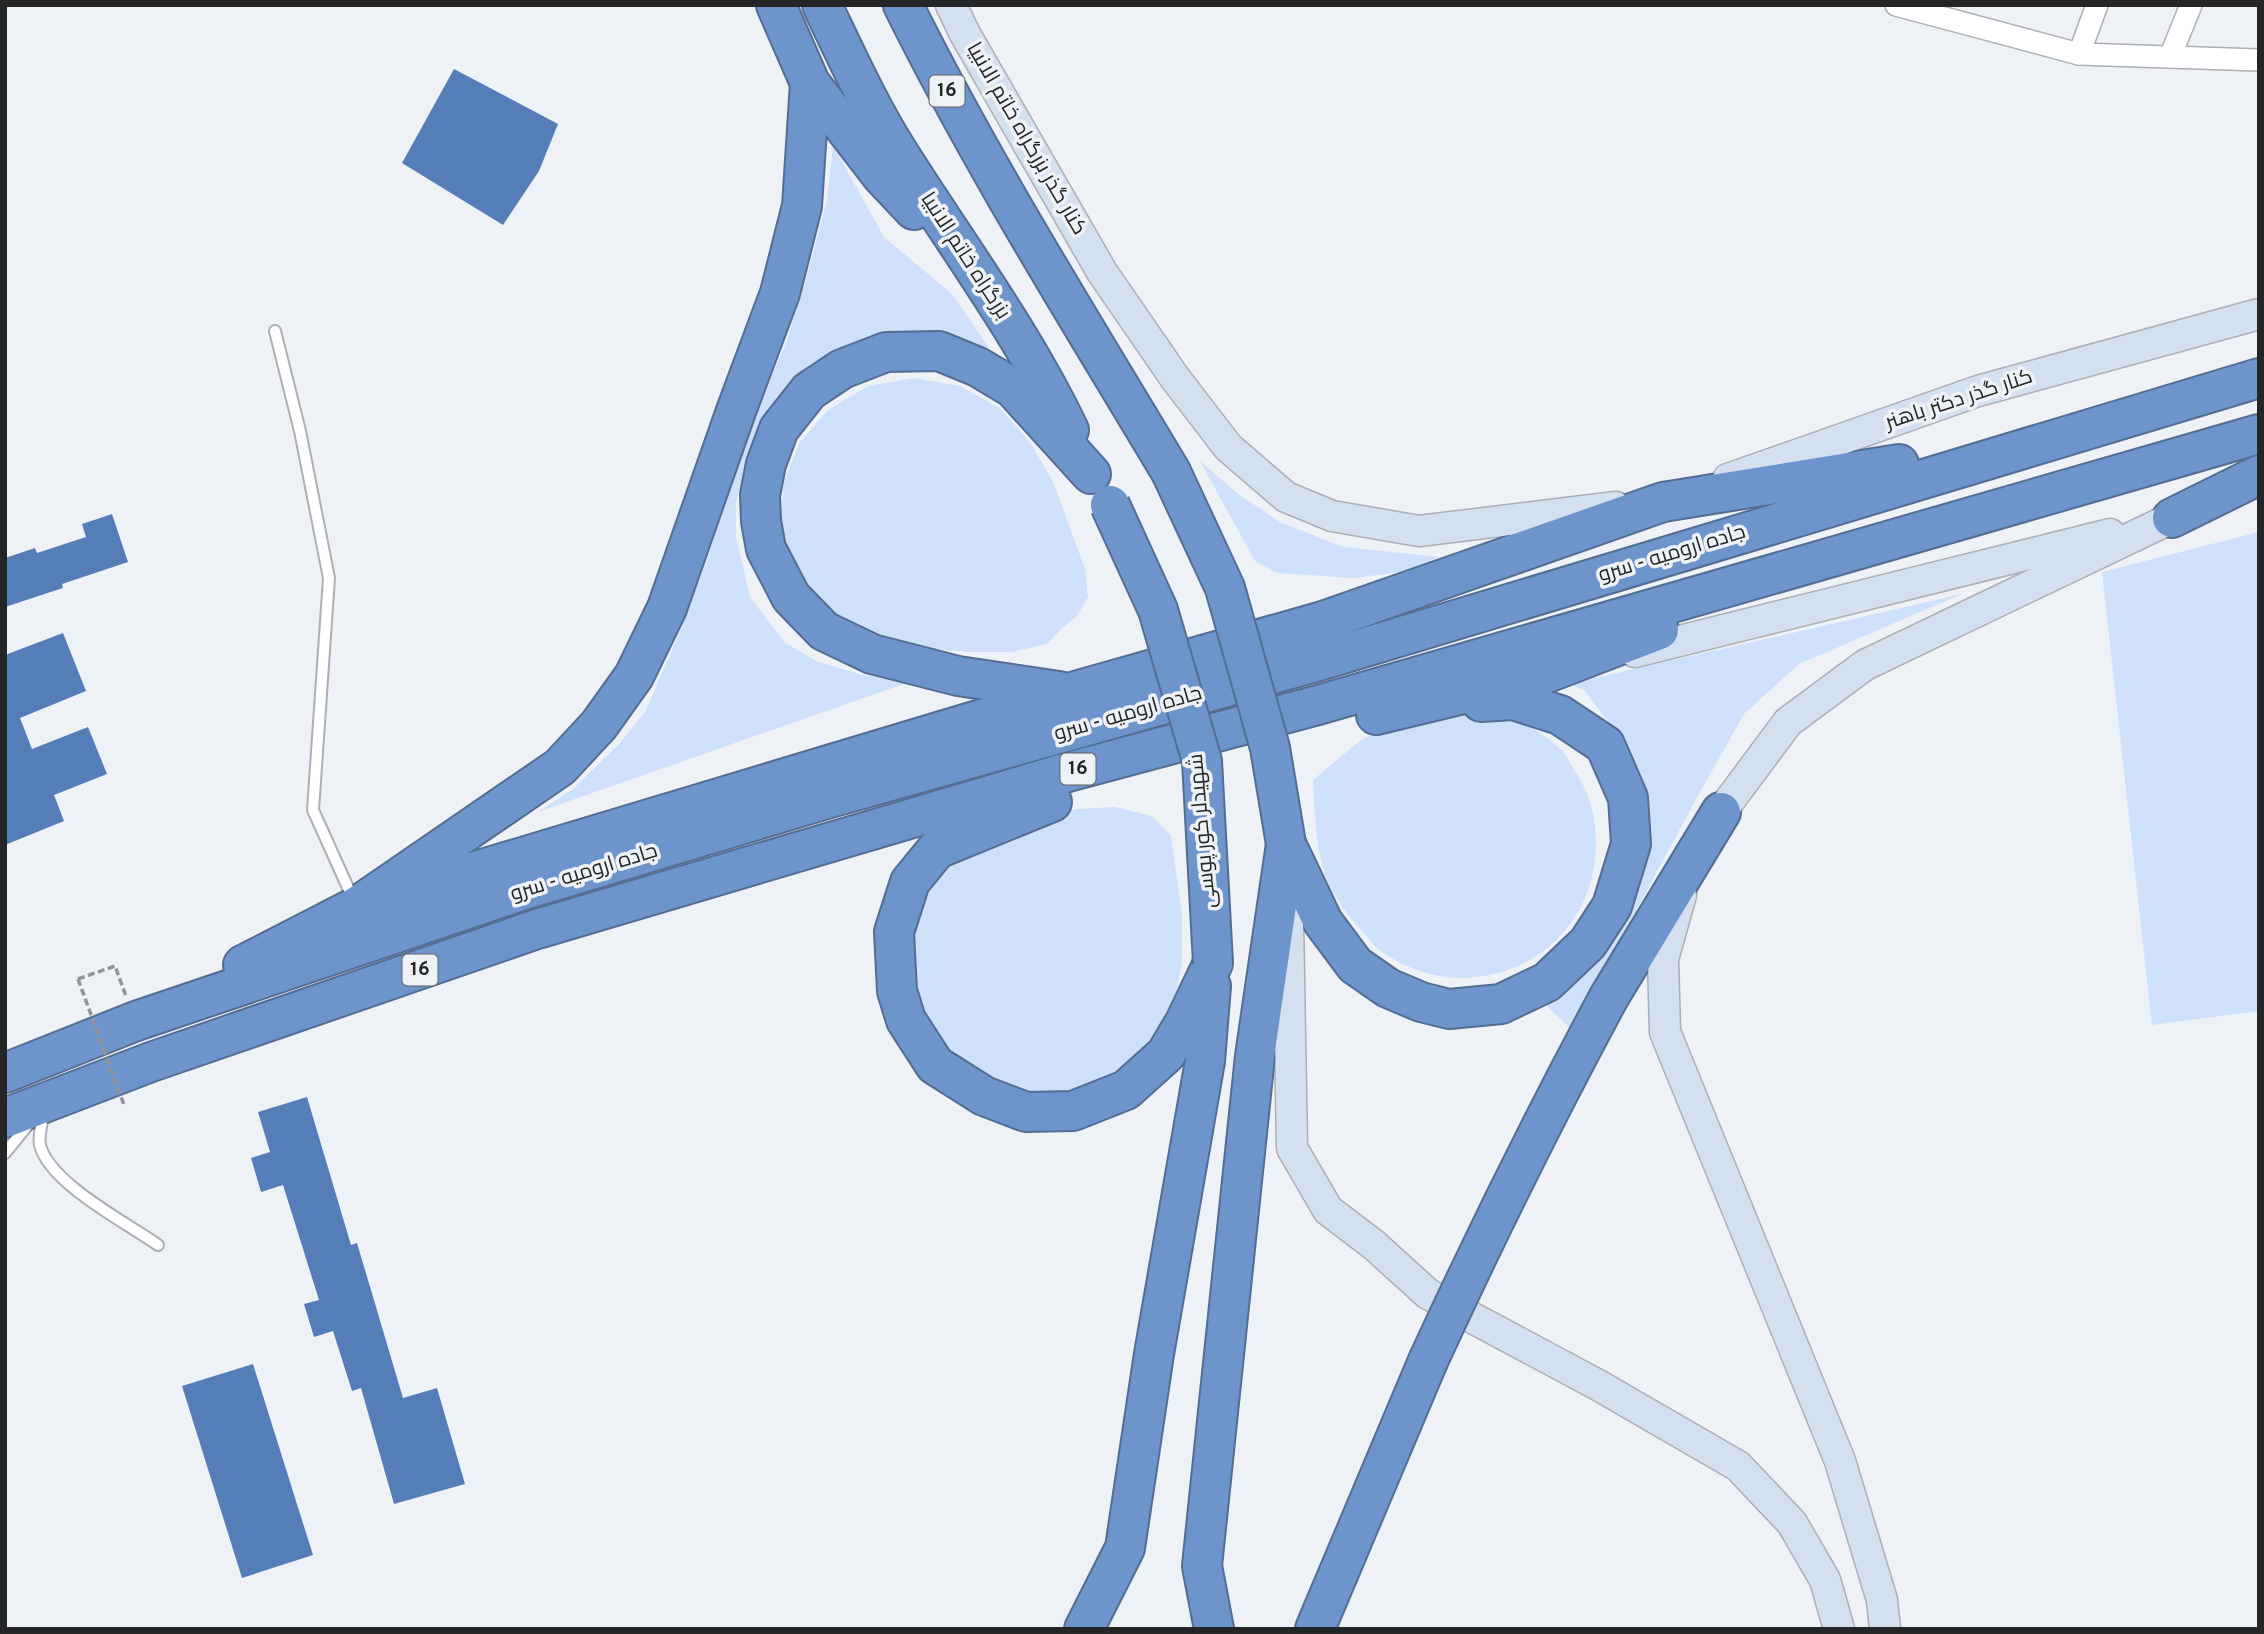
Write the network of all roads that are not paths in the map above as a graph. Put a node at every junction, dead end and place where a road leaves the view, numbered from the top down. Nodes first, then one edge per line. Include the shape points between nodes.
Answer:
1 (776, 5) edge
2 (822, 5) edge
3 (903, 5) edge
4 (951, 5) edge
5 (1896, 5) edge
6 (2097, 5) edge
7 (2191, 5) edge
8 (1959, 13) edge
9 (2079, 54) junction
10 (2170, 57) junction
11 (2259, 60) edge
12 (810, 83) junction
13 (984, 284) junction
14 (2259, 314) edge
15 (275, 331) dead end
16 (2259, 378) edge
17 (2259, 434) edge
18 (2043, 441) junction
19 (2259, 475) edge
20 (1100, 490) junction
21 (2259, 492) edge
22 (1664, 502) junction
23 (2172, 518) junction
24 (1900, 537) junction
25 (1542, 675) junction
26 (1068, 693) junction
27 (1392, 710) junction
28 (1052, 802) junction
29 (1721, 812) junction
30 (840, 839) junction
31 (1286, 844) junction
32 (356, 907) junction
33 (1213, 963) junction
34 (136, 1021) junction
35 (5, 1073) edge
36 (48, 1100) junction
37 (5, 1118) edge
38 (5, 1153) edge
39 (158, 1245) dead end
40 (1084, 1629) edge
41 (1214, 1629) edge
42 (1315, 1629) edge
43 (1839, 1629) edge
44 (1885, 1629) edge

1 - 12 highway
2 - 13 highway, بزرگراه خاتم الانبیا via 896,149
3 - 31 highway, 16, bridge via 994,176 1171,472 1225,588 1270,748
4 - 22 main road, کنار گذر بزرگراه خاتم الانبیا via 1102,272 1228,447 1286,497 1332,516 1419,531
5 - 8 street
6 - 9 street
7 - 10 street
8 - 9 street
9 - 10 street
10 - 11 street
12 - 13 highway via 881,175
12 - 32 highway via 802,206 780,293 667,608 634,677 560,767
13 - 20 highway, بزرگراه خاتم الانبیا via 1049,389
14 - 22 main road, کنار گذر دکتر باهنر via 1978,391
15 - 32 lane via 329,578 313,810
16 - 18 highway, جاده ارومیه - سرو
17 - 24 highway, جاده ارومیه - سرو
18 - 22 highway
18 - 34 highway, جاده ارومیه - سرو via 1319,661 844,794 524,890
19 - 23 highway
20 - 26 highway via 1013,388 939,351 886,352 842,369 809,391 779,429 760,495 766,550 791,597 824,631 872,654 958,676
20 - 33 highway, شهیدلر کور پوسی, bridge via 1158,611 1202,761
21 - 23 main road
22 - 26 highway via 1323,621
23 - 25 main road
23 - 29 main road via 1865,665 1788,722
24 - 25 highway
24 - 30 highway, جاده ارومیه - سرو / 16
25 - 27 highway
26 - 32 highway
27 - 28 highway
27 - 31 highway via 1513,700 1560,715 1605,745 1628,799 1631,844 1612,906 1588,943 1547,982 1501,1004 1449,1009 1421,1002 1388,988 1355,965 1323,922
28 - 30 highway
28 - 33 highway via 937,849 910,882 894,932 897,991 906,1020 935,1065 984,1096 1026,1112 1073,1111 1126,1090 1166,1054
29 - 42 highway, bridge via 1609,996 1482,1243
29 - 44 main road via 1681,894 1663,959 1665,1032 1840,1461 1882,1601
30 - 36 highway, جاده ارومیه - سرو / 16 via 537,929
31 - 41 highway via 1255,1056 1202,1566
31 - 43 main road via 1292,1148 1328,1210 1428,1294 1738,1466 1792,1523 1825,1580
32 - 34 highway
33 - 40 highway, شهیدلر کور پوسی via 1206,1061 1125,1548
34 - 35 highway, جاده ارومیه - سرو
36 - 37 highway, جاده ارومیه - سرو / 16
36 - 38 lane
36 - 39 lane via 40,1144 48,1161 81,1194

